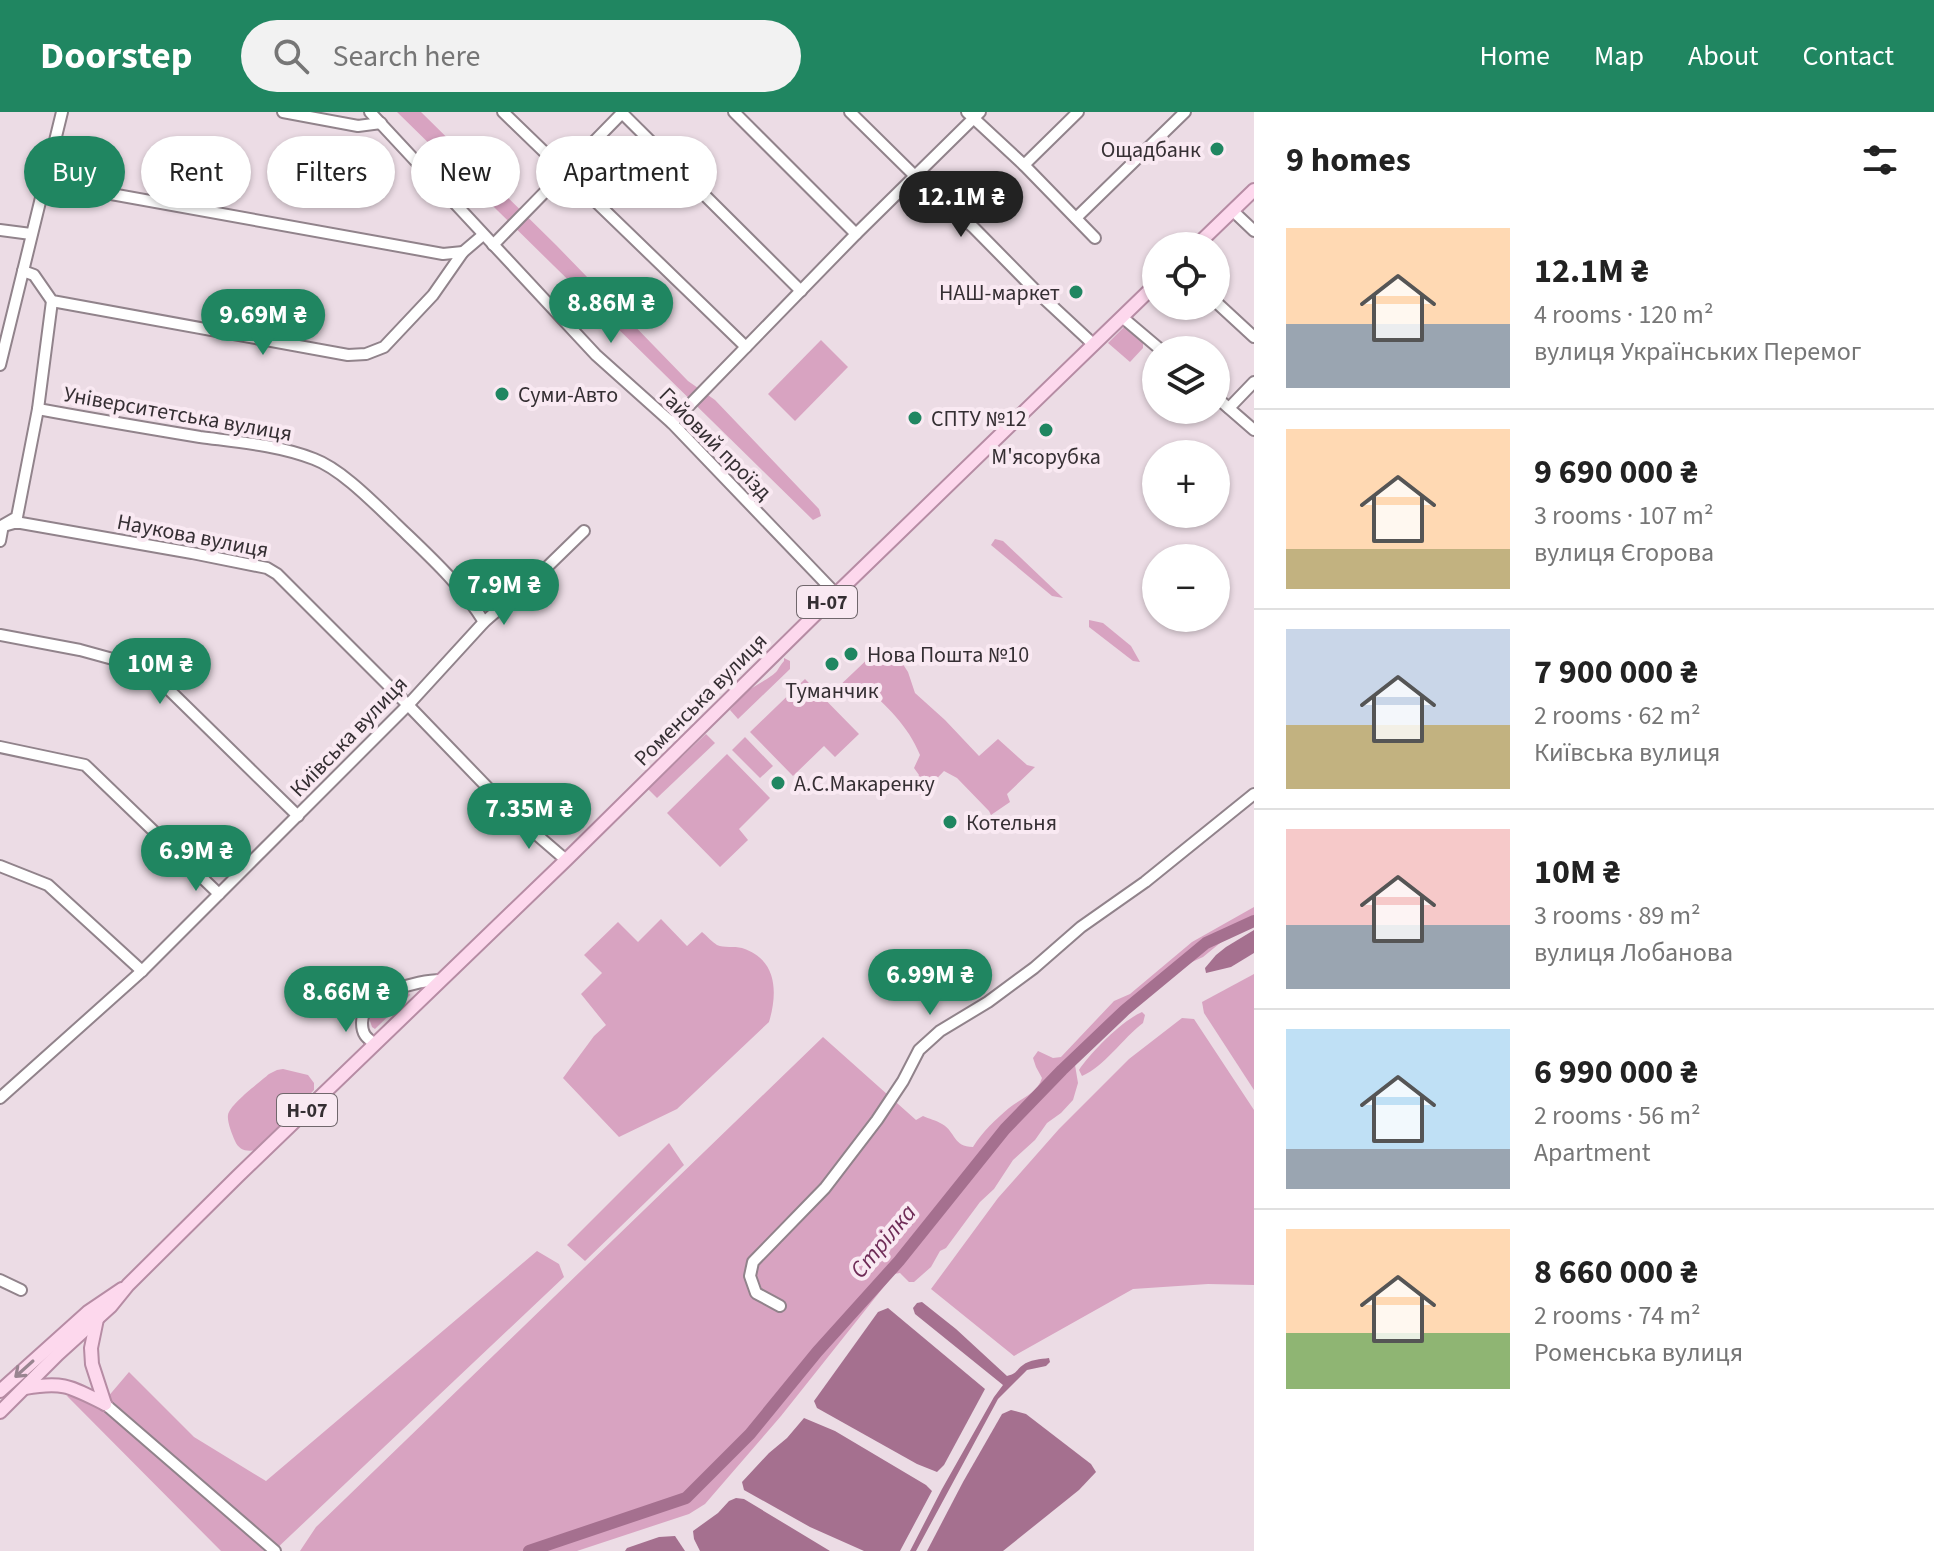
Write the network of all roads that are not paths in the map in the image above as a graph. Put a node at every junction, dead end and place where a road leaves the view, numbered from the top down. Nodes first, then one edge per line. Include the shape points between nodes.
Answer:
1 (62, 112) edge
2 (283, 112) edge
3 (370, 112) edge
4 (503, 112) edge
5 (622, 112) edge
6 (734, 112) edge
7 (850, 112) edge
8 (1078, 112) edge
9 (1185, 112) edge
10 (974, 114) edge
11 (381, 123) junction
12 (598, 136) edge
13 (536, 144) edge
14 (1024, 165) junction
15 (915, 176) junction
16 (1254, 190) edge
17 (125, 197) edge
18 (536, 200) edge
19 (601, 208) edge
20 (1233, 211) junction
21 (1076, 218) junction
22 (0, 230) edge
23 (1254, 231) edge
24 (1211, 232) edge
25 (31, 234) junction
26 (856, 234) junction
27 (483, 235) junction
28 (1095, 238) dead end
29 (493, 245) junction
30 (463, 252) junction
31 (23, 271) junction
32 (801, 291) junction
33 (1142, 298) edge
34 (52, 301) junction
35 (1230, 315) edge
36 (1122, 317) junction
37 (1144, 336) edge
38 (1254, 337) edge
39 (1093, 344) junction
40 (746, 347) junction
41 (0, 365) edge
42 (1254, 382) edge
43 (1230, 407) edge
44 (38, 409) junction
45 (1230, 409) edge
46 (672, 423) junction
47 (1254, 430) edge
48 (1, 526) edge
49 (584, 531) dead end
50 (0, 541) edge
51 (836, 594) junction
52 (484, 622) junction
53 (0, 635) edge
54 (408, 705) junction
55 (0, 747) edge
56 (1254, 794) edge
57 (298, 816) junction
58 (566, 860) junction
59 (0, 866) edge
60 (219, 894) junction
61 (142, 971) junction
62 (441, 980) junction
63 (375, 1044) junction
64 (0, 1098) edge
65 (0, 1280) edge
66 (128, 1285) junction
67 (21, 1290) dead end
68 (780, 1306) dead end
69 (97, 1319) junction
70 (25, 1388) junction
71 (0, 1391) edge
72 (105, 1404) junction
73 (0, 1412) edge
74 (275, 1551) edge

1 - 25 street
2 - 11 street via 358,126
3 - 11 street, Гайовий проїзд
4 - 13 street
5 - 12 street
5 - 32 street
6 - 26 street
7 - 15 street
8 - 14 street
9 - 21 street
10 - 14 street
10 - 15 street
11 - 27 street, Гайовий проїзд
14 - 21 street
15 - 26 street
15 - 39 street
16 - 20 main road
17 - 30 street via 443,254
18 - 29 street
19 - 40 street
20 - 23 street
20 - 24 main road
21 - 28 street
22 - 25 street
25 - 31 street
26 - 32 street
27 - 29 street, Гайовий проїзд
27 - 30 street
29 - 46 street, Гайовий проїзд via 596,355
30 - 34 street via 433,295 384,347 366,354
31 - 34 street via 34,275
31 - 41 street
32 - 40 street
33 - 36 main road, Роменська вулиця / Н-07
34 - 44 street
35 - 38 street
36 - 37 street
36 - 39 main road, Роменська вулиця / Н-07
39 - 51 main road, Роменська вулиця / Н-07
40 - 46 street
42 - 43 street
44 - 48 street via 17,517
44 - 52 street, Університетська вулиця via 317,460 366,495 460,588
45 - 47 street
46 - 51 street, Гайовий проїзд
48 - 50 street
48 - 54 street, Наукова вулиця via 21,523 267,568 288,582
49 - 52 street, Київська вулиця
51 - 58 main road, Роменська вулиця / Н-07
52 - 54 street, Київська вулиця
53 - 57 street via 131,664 159,680
54 - 57 street, Київська вулиця
54 - 58 street, Наукова вулиця via 515,816
55 - 60 street via 85,765
56 - 68 street via 1022,977 919,1050 877,1120 825,1188 753,1262 750,1276 756,1293
57 - 60 street, Київська вулиця
58 - 62 main road, Роменська вулиця / Н-07
59 - 61 street via 48,885
60 - 61 street, Київська вулиця
61 - 64 street, Київська вулиця
62 - 63 main road, Роменська вулиця / Н-07
62 - 63 street via 400,988 366,1009 362,1027
63 - 66 main road, Роменська вулиця / Н-07
65 - 67 street
66 - 69 main road, Н-07
66 -> 71 main road, Н-07 via 88,1312
69 - 70 main road, Н-07
69 - 72 main road via 92,1364
70 - 72 main road via 67,1385
70 - 73 main road, Н-07
72 - 74 street

